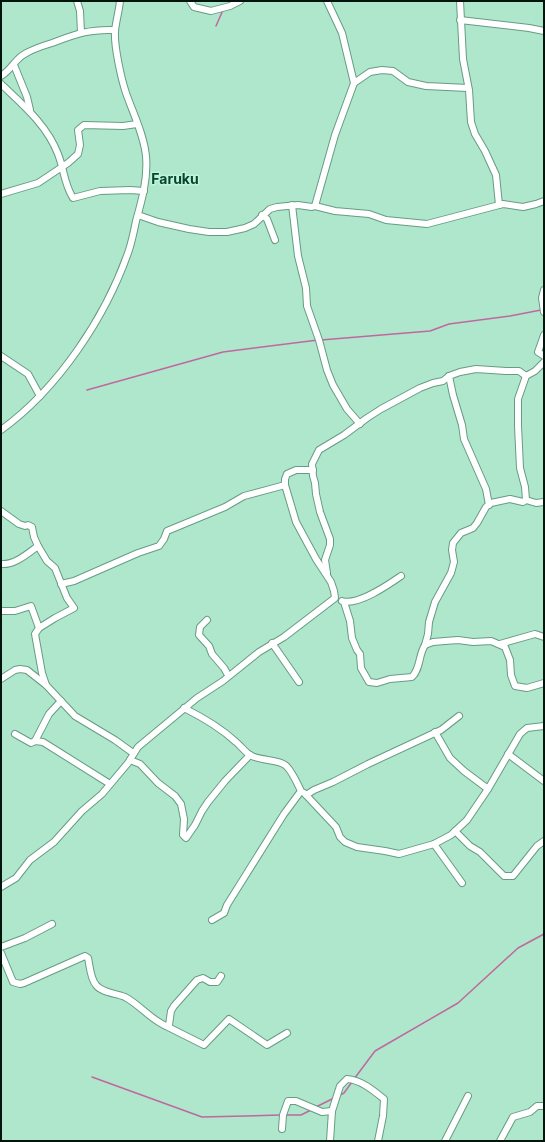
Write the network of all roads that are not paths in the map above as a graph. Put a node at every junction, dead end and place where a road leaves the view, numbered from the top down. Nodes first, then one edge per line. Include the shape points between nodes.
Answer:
1 (77, 1) edge
2 (120, 1) edge
3 (190, 1) edge
4 (240, 1) edge
5 (327, 1) edge
6 (460, 1) edge
7 (460, 20) junction
8 (115, 30) junction
9 (544, 31) edge
10 (80, 33) junction
11 (14, 65) junction
12 (1, 76) edge
13 (354, 83) junction
14 (1, 84) edge
15 (468, 88) junction
16 (30, 110) junction
17 (137, 124) junction
18 (61, 166) junction
19 (144, 191) junction
20 (1, 194) edge
21 (544, 201) edge
22 (292, 205) junction
23 (499, 205) junction
24 (315, 206) junction
25 (138, 215) junction
26 (262, 215) junction
27 (275, 240) dead end
28 (544, 290) edge
29 (544, 313) edge
30 (544, 319) edge
31 (544, 335) edge
32 (1, 356) edge
33 (544, 356) edge
34 (544, 362) edge
35 (449, 376) junction
36 (526, 376) junction
37 (40, 396) junction
38 (360, 424) junction
39 (1, 430) edge
40 (312, 470) junction
41 (285, 485) junction
42 (526, 500) junction
43 (544, 502) edge
44 (489, 505) junction
45 (1, 511) edge
46 (38, 546) junction
47 (1, 564) edge
48 (401, 576) dead end
49 (328, 577) junction
50 (61, 584) junction
51 (335, 598) junction
52 (344, 602) junction
53 (1, 611) edge
54 (207, 620) dead end
55 (38, 628) junction
56 (544, 637) edge
57 (272, 643) junction
58 (500, 644) junction
59 (425, 645) junction
60 (228, 675) junction
61 (1, 679) edge
62 (299, 682) dead end
63 (544, 683) edge
64 (46, 685) junction
65 (60, 701) junction
66 (184, 708) junction
67 (459, 716) dead end
68 (544, 726) edge
69 (435, 732) junction
70 (15, 734) dead end
71 (35, 741) junction
72 (133, 753) junction
73 (508, 754) junction
74 (250, 755) junction
75 (130, 760) junction
76 (544, 781) edge
77 (110, 784) junction
78 (488, 789) junction
79 (303, 793) junction
80 (455, 831) junction
81 (544, 841) edge
82 (434, 844) junction
83 (462, 883) dead end
84 (1, 887) edge
85 (212, 920) dead end
86 (52, 924) dead end
87 (1, 947) edge
88 (1, 953) edge
89 (221, 976) dead end
90 (166, 1026) junction
91 (287, 1033) dead end
92 (468, 1096) dead end
93 (544, 1106) edge
94 (332, 1111) junction
95 (282, 1129) dead end
96 (330, 1141) edge
97 (378, 1141) edge
98 (445, 1141) edge
99 (500, 1141) edge

1 - 10 street via 80,11
2 - 8 street
3 - 4 street via 194,7 211,10
5 - 13 street via 342,33
6 - 7 street
7 - 9 street
7 - 15 street
8 - 10 street via 100,29
8 - 17 street via 115,45 125,90
10 - 11 street via 42,46 26,54
11 - 12 street
11 - 16 street
13 - 15 street via 370,72 382,70 393,71 408,82 426,86
13 - 24 street via 334,135
14 - 16 street
15 - 23 street via 471,122 496,175
16 - 18 street via 58,153
17 - 18 street via 84,125 78,130 78,154
17 - 19 street via 146,154 147,174
18 - 19 street via 73,198 100,191
18 - 20 street via 38,183
19 - 25 street
21 - 23 street via 523,207
22 - 24 street
22 - 26 street via 270,209
22 - 38 street via 307,306 333,385 347,409
23 - 24 street via 427,224
25 - 26 street via 158,222 209,232 245,228 254,224
25 - 37 street via 128,251 110,296 73,357
26 - 27 street via 267,219
28 - 29 street
29 - 30 street
31 - 33 street via 538,352
32 - 37 street via 28,374
34 - 36 street
35 - 36 street via 476,369 519,371
35 - 38 street via 443,381 420,388 376,412
35 - 44 street via 464,439 486,489
36 - 42 street via 518,399 520,468
37 - 39 street
38 - 40 street via 320,450 312,464
40 - 41 street via 296,470 287,474
40 - 49 street via 320,512 330,539 325,560
41 - 49 street via 296,522
41 - 50 street via 244,496 225,507 166,531 159,546
42 - 43 street
42 - 44 street via 523,502 510,499
44 - 59 street via 473,528 461,533 453,543 454,562 451,574 435,602
45 - 46 street via 20,524 32,527
46 - 47 street via 9,564
46 - 50 street via 47,561 55,568
48 - 52 street via 365,598
49 - 51 street
50 - 55 street via 74,608
51 - 52 street
51 - 57 street via 284,637
52 - 59 street via 352,638 360,654 361,668 369,682 412,677 418,669 419,657
53 - 55 street via 16,611 30,606
54 - 60 street via 200,627 199,636 209,646
55 - 64 street via 36,634
56 - 58 street via 535,634
57 - 60 street
57 - 62 street
58 - 59 street via 491,641 458,640
58 - 63 street via 505,647 510,660 514,686 527,688
60 - 66 street
61 - 64 street via 20,669 27,670
64 - 65 street
65 - 71 street
65 - 72 street via 75,716
66 - 72 street
66 - 74 street via 198,714 222,731
67 - 69 street
68 - 73 street via 527,728 520,734
69 - 78 street via 450,758
69 - 79 street via 333,782
70 - 71 street via 31,743
71 - 77 street via 43,742
72 - 75 street
73 - 76 street
73 - 78 street
74 - 75 street via 208,802 186,838 181,804 140,764
74 - 79 street via 286,765
75 - 77 street
77 - 84 street via 60,836 30,860 16,878
78 - 80 street via 467,820
79 - 82 street via 336,827 345,842 357,848 399,854
79 - 85 street via 284,814 224,913
80 - 81 street via 504,876 513,876
80 - 82 street
82 - 83 street
86 - 87 street
88 - 90 street via 13,982 20,984 85,956 88,958 95,984 101,989 124,997
89 - 90 street via 217,982 203,978 197,980 174,1006
90 - 91 street via 204,1045 229,1019 267,1045
92 - 98 street
93 - 99 street via 537,1106 530,1112 513,1117
94 - 95 street via 322,1112 296,1101 288,1101
94 - 96 street
94 - 97 street via 340,1086 347,1079 370,1088 384,1099

